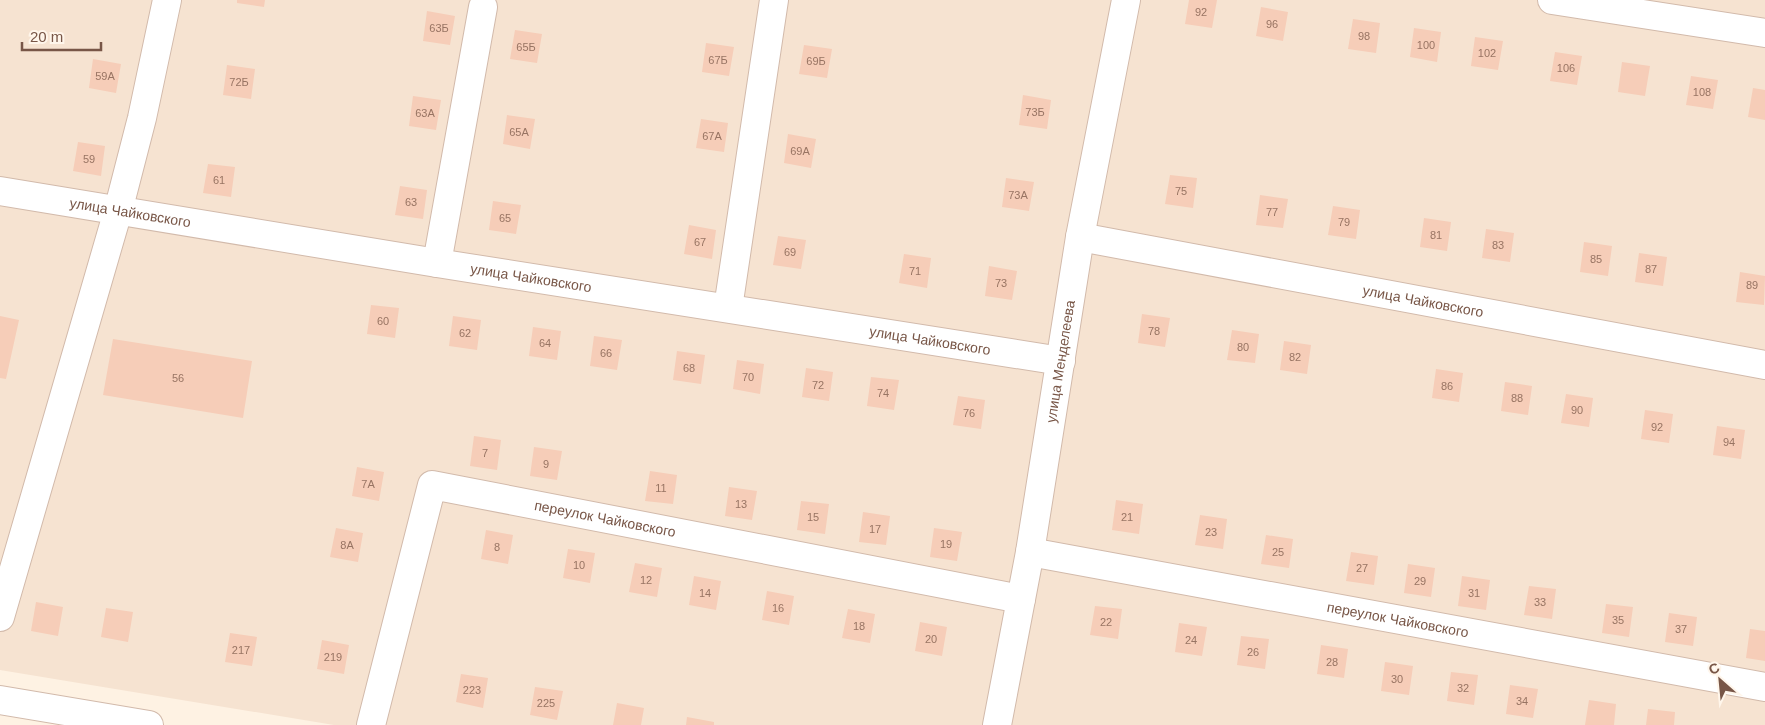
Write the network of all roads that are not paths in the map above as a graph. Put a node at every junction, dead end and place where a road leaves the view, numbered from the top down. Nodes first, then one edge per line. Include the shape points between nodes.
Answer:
1 (167, 0) edge
2 (774, 0) edge
3 (1126, 0) edge
4 (1552, 0) edge
5 (483, 7) dead end
6 (1765, 33) edge
7 (0, 191) edge
8 (118, 211) junction
9 (1080, 237) junction
10 (437, 263) junction
11 (728, 308) junction
12 (1061, 361) junction
13 (1765, 365) edge
14 (1030, 552) junction
15 (1021, 599) junction
16 (0, 617) edge
17 (1765, 687) edge
18 (0, 700) edge
19 (149, 725) edge
20 (371, 725) edge
21 (997, 725) edge

1 - 8 street
2 - 11 street
3 - 9 street, улица Менделеева
4 - 6 street
5 - 10 street
7 - 8 street, улица Чайковского
8 - 10 street, улица Чайковского
8 - 16 street
9 - 12 street, улица Менделеева
9 - 13 street, улица Чайковского
10 - 11 street, улица Чайковского
11 - 12 street, улица Чайковского
12 - 14 street, улица Менделеева
14 - 15 street, улица Менделеева
14 - 17 street, переулок Чайковского
15 - 20 street, переулок Чайковского via 432,486
15 - 21 street, улица Менделеева
18 - 19 street

